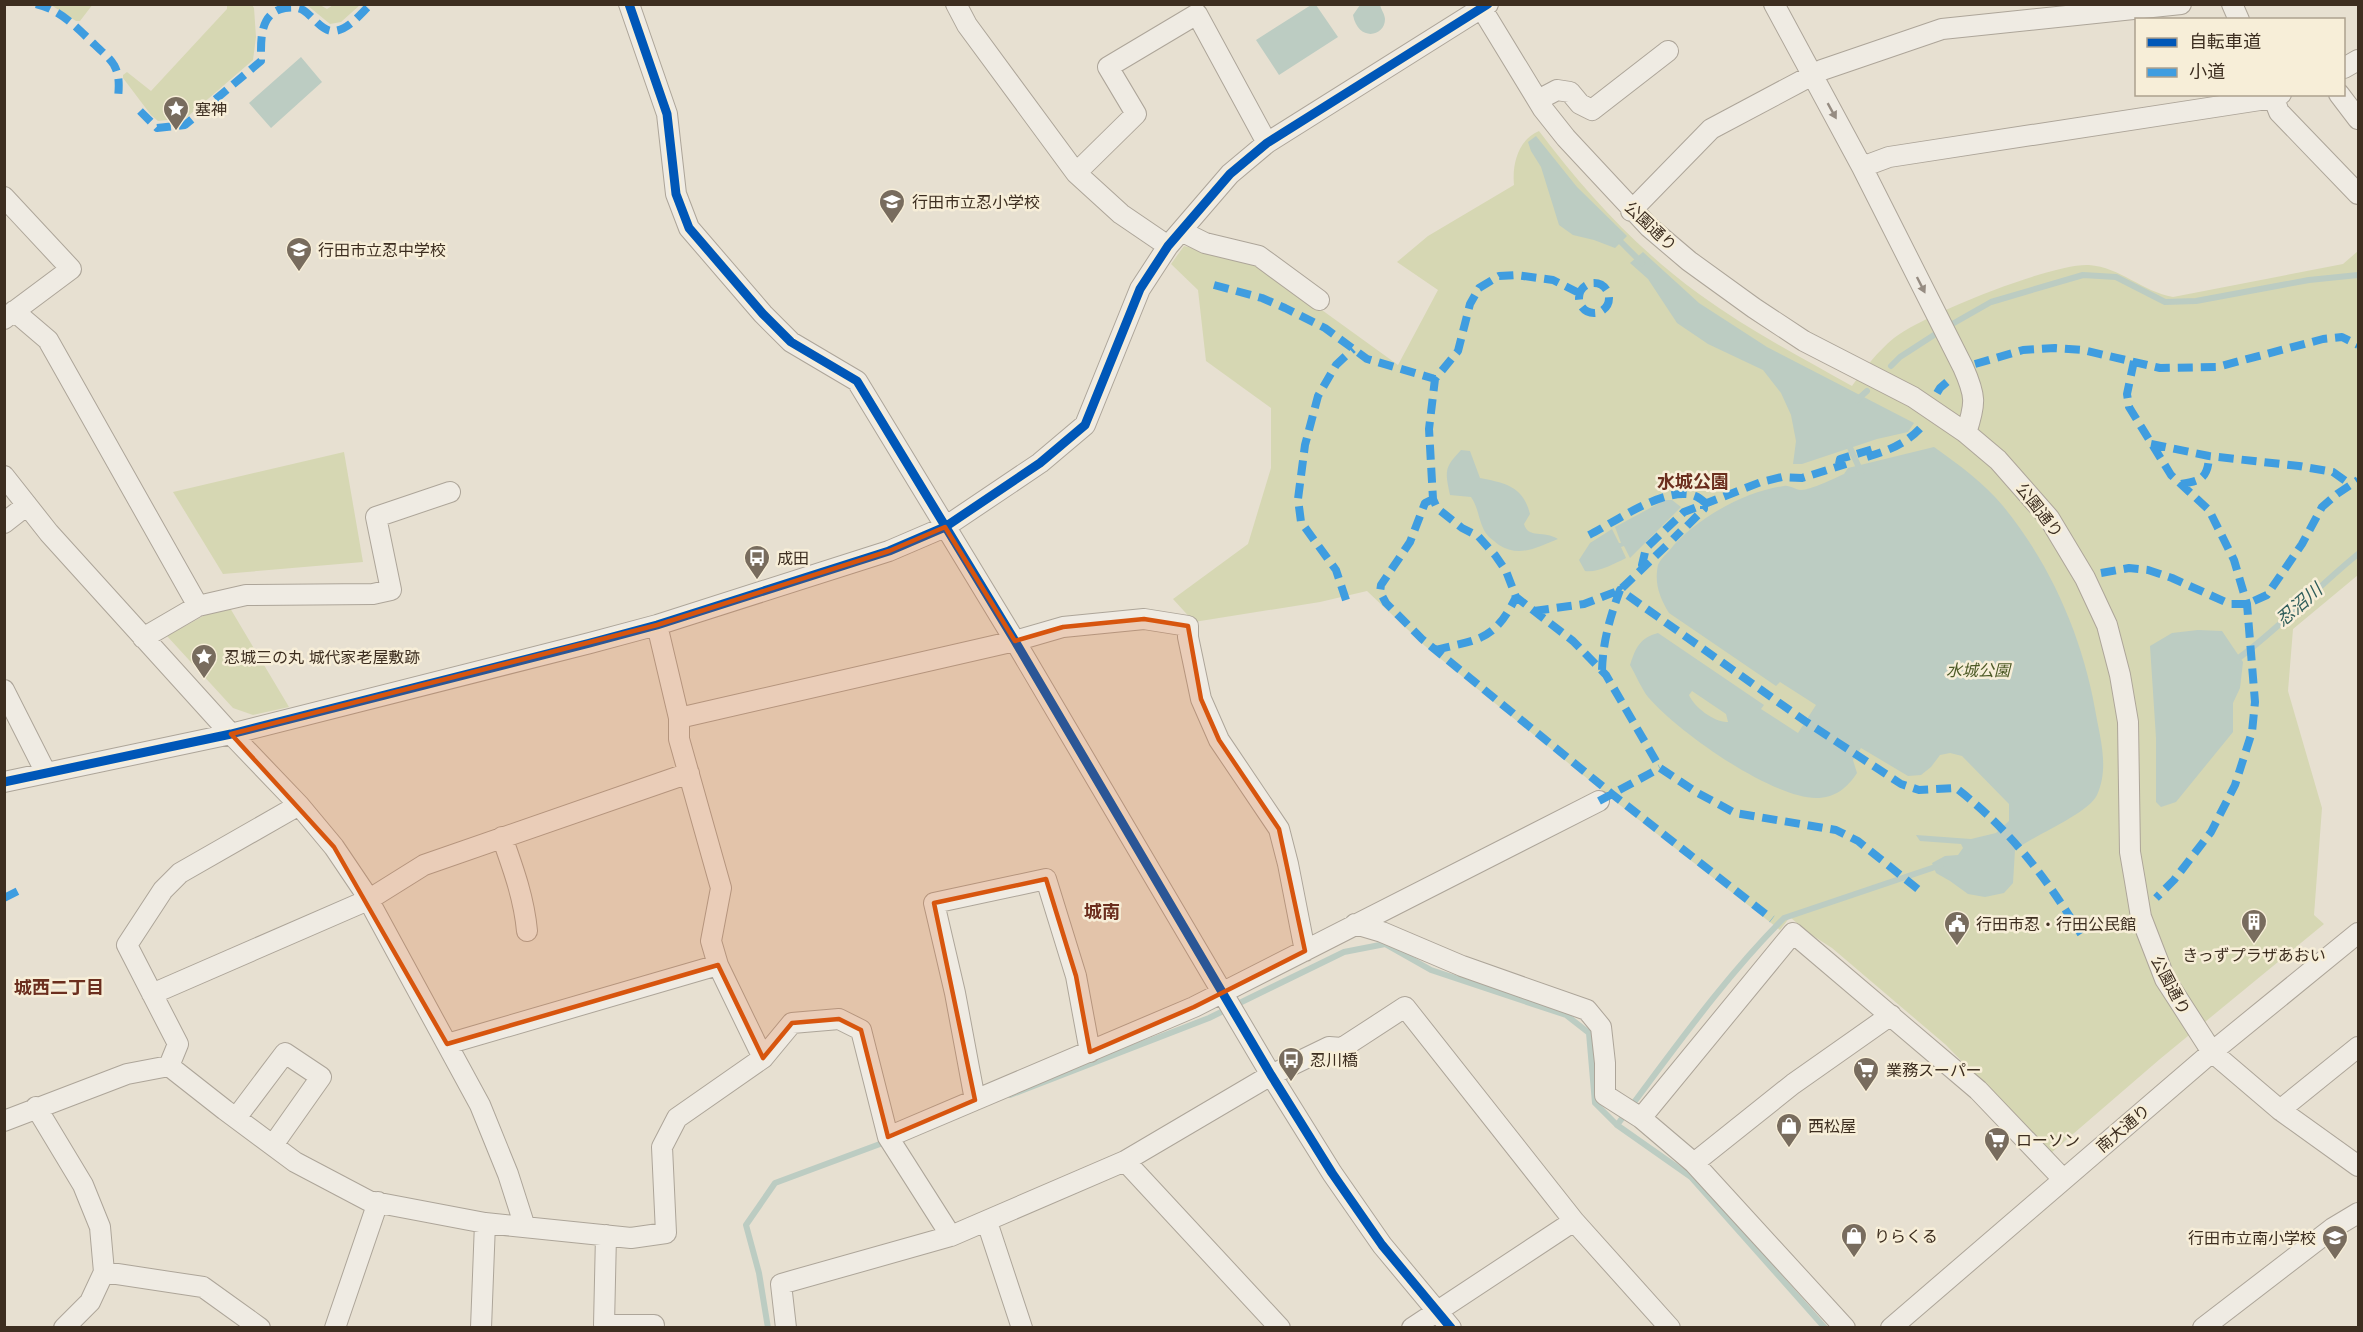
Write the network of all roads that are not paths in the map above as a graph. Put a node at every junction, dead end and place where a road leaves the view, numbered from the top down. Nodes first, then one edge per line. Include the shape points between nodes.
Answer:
1 (628, 4) edge
2 (956, 4) edge
3 (1774, 4) edge
4 (2181, 4) edge
5 (2232, 4) edge
6 (1483, 6) edge
7 (2238, 18) edge
8 (1668, 51) dead end
9 (1812, 75) junction
10 (2275, 96) edge
11 (2341, 96) edge
12 (1538, 100) junction
13 (2358, 119) edge
14 (1267, 143) junction
15 (1862, 167) junction
16 (1076, 173) junction
17 (2358, 194) edge
18 (4, 197) edge
19 (1631, 210) junction
20 (1174, 238) junction
21 (1319, 300) dead end
22 (9, 315) edge
23 (1966, 433) junction
24 (4, 476) edge
25 (450, 492) dead end
26 (27, 505) junction
27 (4, 523) edge
28 (945, 527) junction
29 (198, 606) junction
30 (657, 625) junction
31 (143, 638) junction
32 (1015, 641) junction
33 (4, 690) edge
34 (679, 718) junction
35 (231, 734) junction
36 (46, 773) junction
37 (689, 773) junction
38 (4, 782) edge
39 (1599, 801) dead end
40 (299, 805) junction
41 (502, 837) junction
42 (368, 900) junction
43 (1355, 924) junction
44 (527, 932) dead end
45 (2358, 933) edge
46 (1305, 951) junction
47 (718, 965) junction
48 (1224, 993) junction
49 (152, 994) junction
50 (1891, 1015) junction
51 (447, 1044) junction
52 (2358, 1047) edge
53 (1090, 1052) junction
54 (2212, 1052) junction
55 (763, 1058) junction
56 (169, 1066) junction
57 (1271, 1075) junction
58 (975, 1100) junction
59 (36, 1107) junction
60 (2280, 1110) junction
61 (236, 1118) junction
62 (1641, 1118) junction
63 (4, 1121) edge
64 (888, 1137) junction
65 (273, 1145) junction
66 (1125, 1161) junction
67 (1694, 1163) junction
68 (2358, 1166) edge
69 (2063, 1179) junction
70 (378, 1202) junction
71 (2358, 1213) edge
72 (1574, 1221) junction
73 (987, 1222) junction
74 (485, 1223) junction
75 (525, 1227) junction
76 (606, 1235) junction
77 (951, 1236) junction
78 (105, 1272) junction
79 (1436, 1311) junction
80 (1270, 1324) edge
81 (654, 1325) dead end
82 (64, 1328) edge
83 (260, 1328) edge
84 (335, 1328) edge
85 (481, 1328) edge
86 (786, 1328) edge
87 (1022, 1328) edge
88 (1412, 1328) edge
89 (1450, 1328) edge
90 (1670, 1328) edge
91 (1845, 1328) edge
92 (1891, 1328) edge
93 (2203, 1328) edge

1 - 28 street via 667,114 676,194 689,228 791,342 857,381
2 - 16 street via 967,25
3 - 9 street
4 - 9 street via 1942,29
5 - 7 street
6 - 12 street, 公園通り
6 - 14 street
8 - 12 street via 1592,110 1570,92 1557,90
9 -> 15 street
9 - 19 street via 1711,129
10 - 15 street via 1889,157
10 - 17 street via 2279,112
11 - 13 street
12 - 19 street, 公園通り via 1566,138
14 - 16 street via 1197,15 1108,67 1136,114
14 - 20 street via 1230,174
15 -> 23 street via 1972,389 1974,407
16 - 20 street via 1121,214
18 - 22 street via 71,269
19 - 23 street, 公園通り via 1689,261 1754,308 1804,341 1913,397
20 - 21 street via 1259,256
20 - 28 street via 1140,289 1085,425 1040,463
22 - 29 street via 48,340
23 - 54 street, 公園通り via 1998,460 2049,518 2085,578 2107,626 2128,722 2130,852 2141,917 2165,979
24 - 26 street
25 - 29 street via 376,518 391,590 373,594 246,595
26 - 27 street
26 - 31 street
28 - 30 street via 889,551
28 - 32 street
29 - 31 street
30 - 34 street
30 - 35 street
31 - 35 street
32 - 34 street
32 - 46 street via 1063,627 1143,619 1188,626 1200,699 1219,740 1279,829
32 - 48 street
33 - 36 street
34 - 37 street via 679,739
35 - 36 street
35 - 40 street
36 - 38 street
37 - 41 street
37 - 47 street via 721,888 711,941
39 - 43 street
40 - 42 street via 334,847
40 - 49 street via 180,873 163,890 127,945
41 - 42 street via 424,865
41 - 44 street via 522,900
42 - 49 street
42 - 51 street
43 - 46 street
43 - 62 street via 1587,1010 1601,1027 1605,1095
45 - 54 street, 南大通り
46 - 48 street
47 - 51 street
47 - 55 street
48 - 53 street
48 - 57 street
49 - 56 street via 178,1044
50 - 62 street via 1793,933
50 - 67 street via 1793,1084
50 - 69 street via 1978,1090
51 - 75 street via 480,1105
52 - 60 street
53 - 58 street
53 - 58 street via 1076,976 1046,879 934,903
54 - 60 street, 公園通り
54 - 69 street, 南大通り
55 - 64 street via 792,1023 839,1019 861,1029
55 - 76 street via 677,1118 662,1147 666,1233 631,1238
56 - 59 street via 127,1074
56 - 61 street
57 - 66 street
57 - 72 street via 1329,1047 1342,1048 1405,1007
57 - 79 street via 1382,1245
58 - 64 street
59 - 63 street
59 - 78 street via 83,1185 100,1227
60 - 68 street, 公園通り
61 - 65 street
61 - 65 street via 285,1053 321,1077
62 - 67 street
64 - 77 street
65 - 70 street via 295,1162 369,1201
66 - 73 street
66 - 80 street
67 - 91 street
69 - 92 street, 南大通り
70 - 74 street
70 - 84 street
71 - 93 street
72 - 79 street
72 - 90 street
73 - 77 street
73 - 87 street
74 - 75 street
74 - 85 street
75 - 76 street
76 - 81 street via 604,1324
77 - 86 street via 781,1284
78 - 82 street via 90,1302
78 - 83 street via 202,1287
79 - 88 street
79 - 89 street

